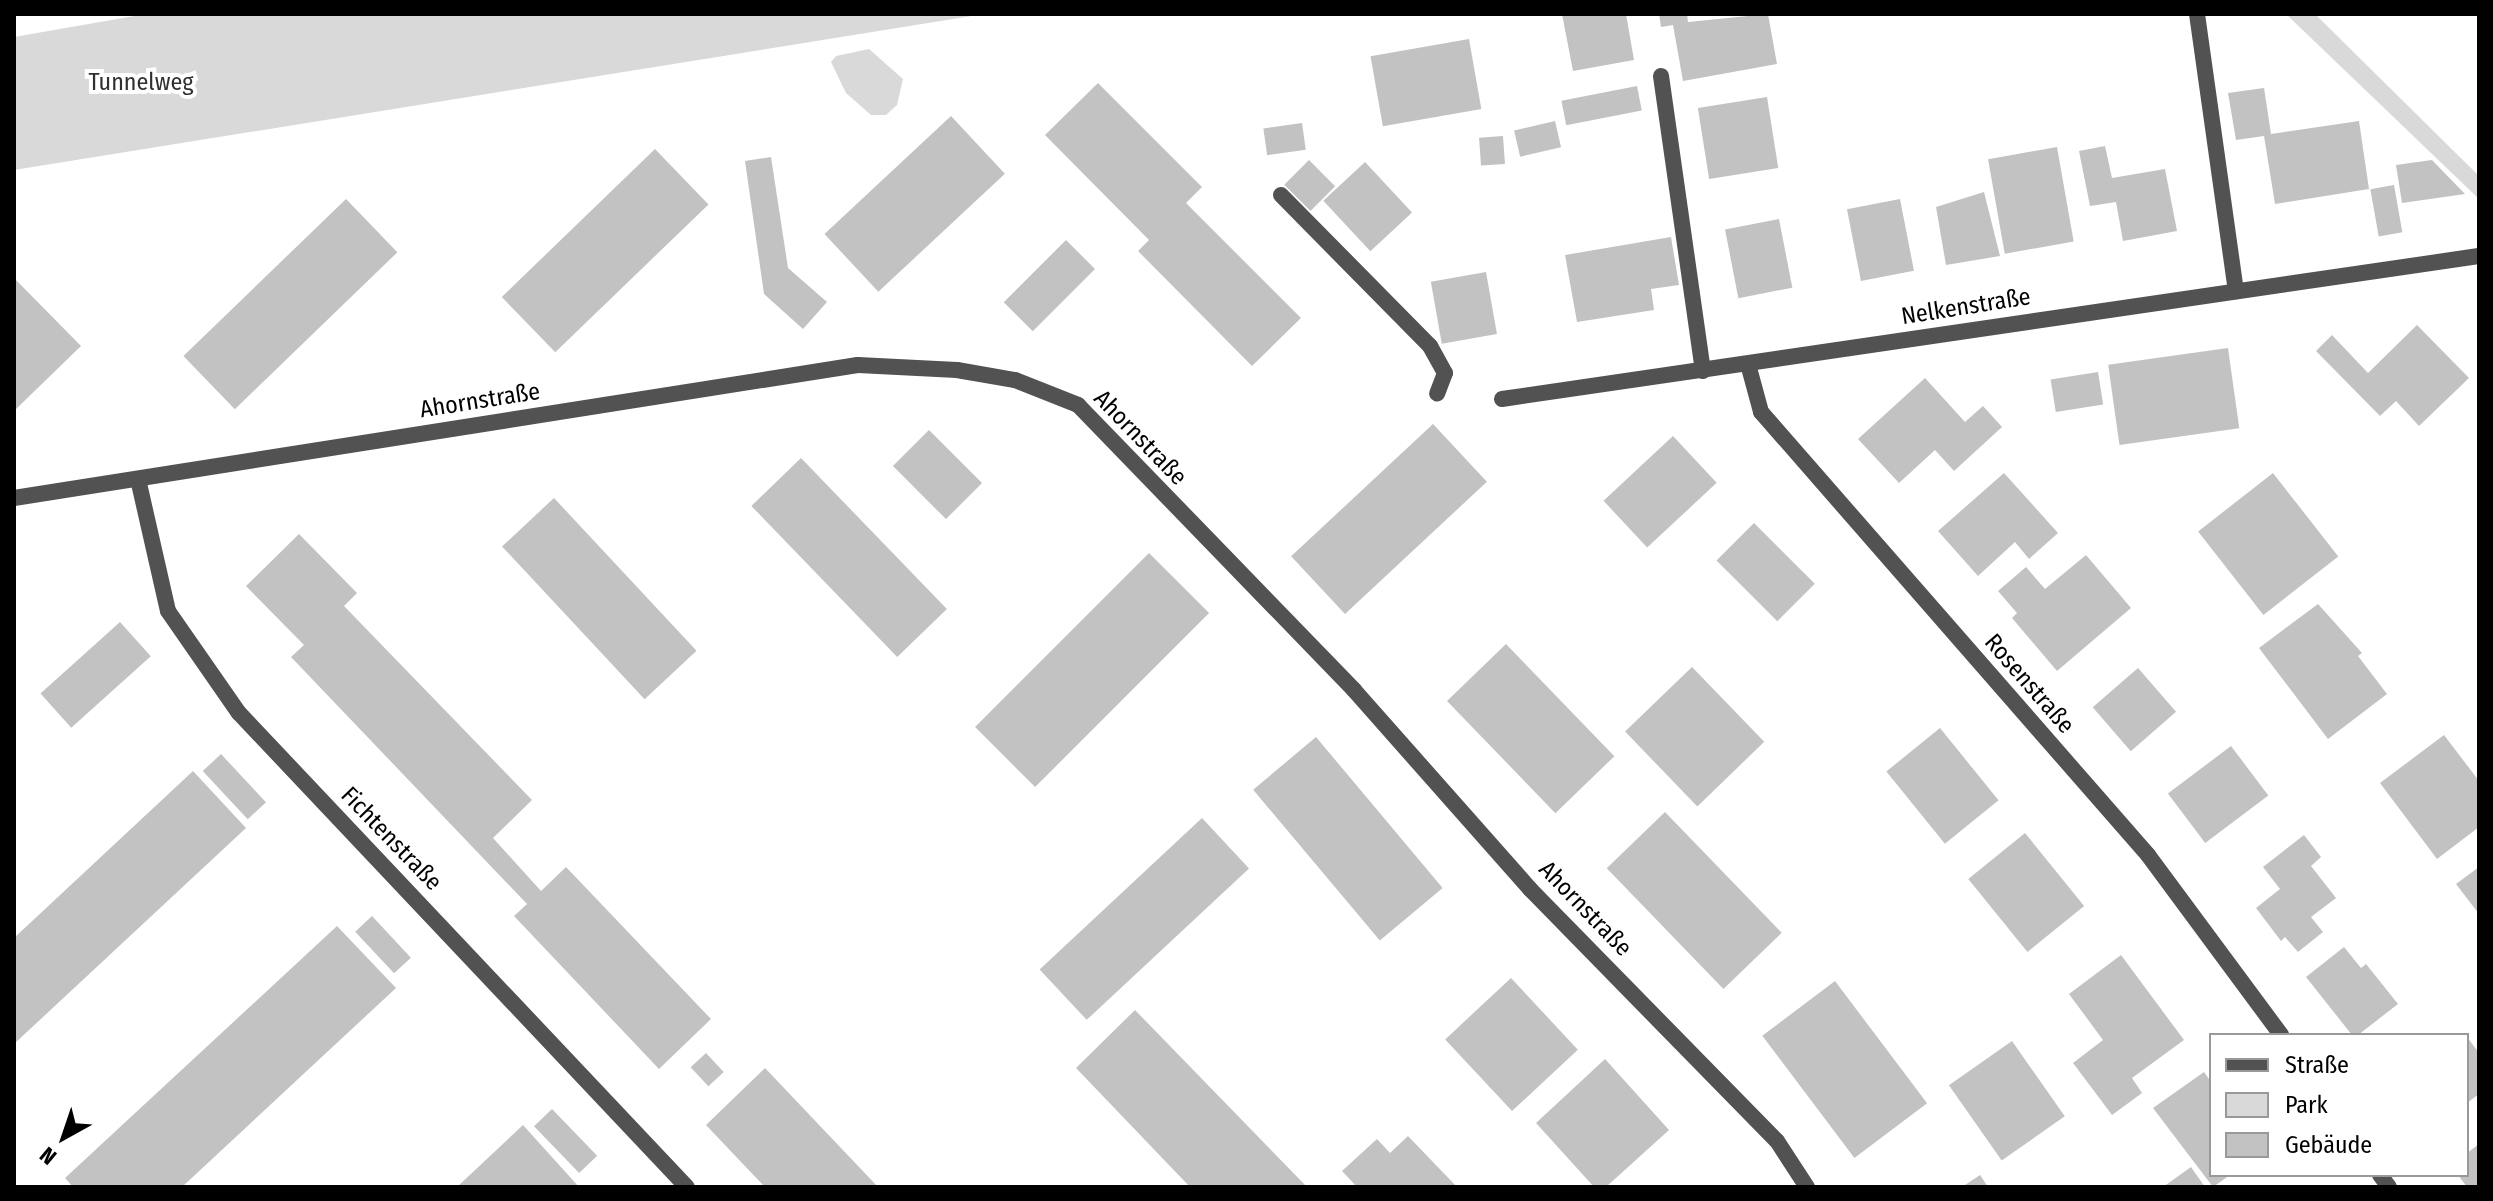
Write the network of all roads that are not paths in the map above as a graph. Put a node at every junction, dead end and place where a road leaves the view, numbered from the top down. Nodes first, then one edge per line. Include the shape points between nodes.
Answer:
1 (2197, 14) edge
2 (1661, 76) dead end
3 (1281, 195) dead end
4 (2479, 256) edge
5 (2236, 291) junction
6 (1748, 364) junction
7 (1703, 371) junction
8 (1437, 394) dead end
9 (1502, 399) dead end
10 (138, 479) junction
11 (14, 498) edge
12 (2280, 1033) edge
13 (687, 1187) edge
14 (1807, 1187) edge

1 - 5 street
2 - 7 street
3 - 8 street via 1430,346 1445,373
4 - 5 street, Nelkenstraße
5 - 6 street, Nelkenstraße
6 - 7 street, Nelkenstraße
6 - 12 street, Rosenstraße via 1761,412 2148,855
7 - 9 street, Nelkenstraße
10 - 11 street, Ahornstraße
10 - 13 street, Fichtenstraße via 168,611 239,713
10 - 14 street, Ahornstraße via 858,365 957,370 1015,380 1078,405 1354,690 1530,889 1777,1141

